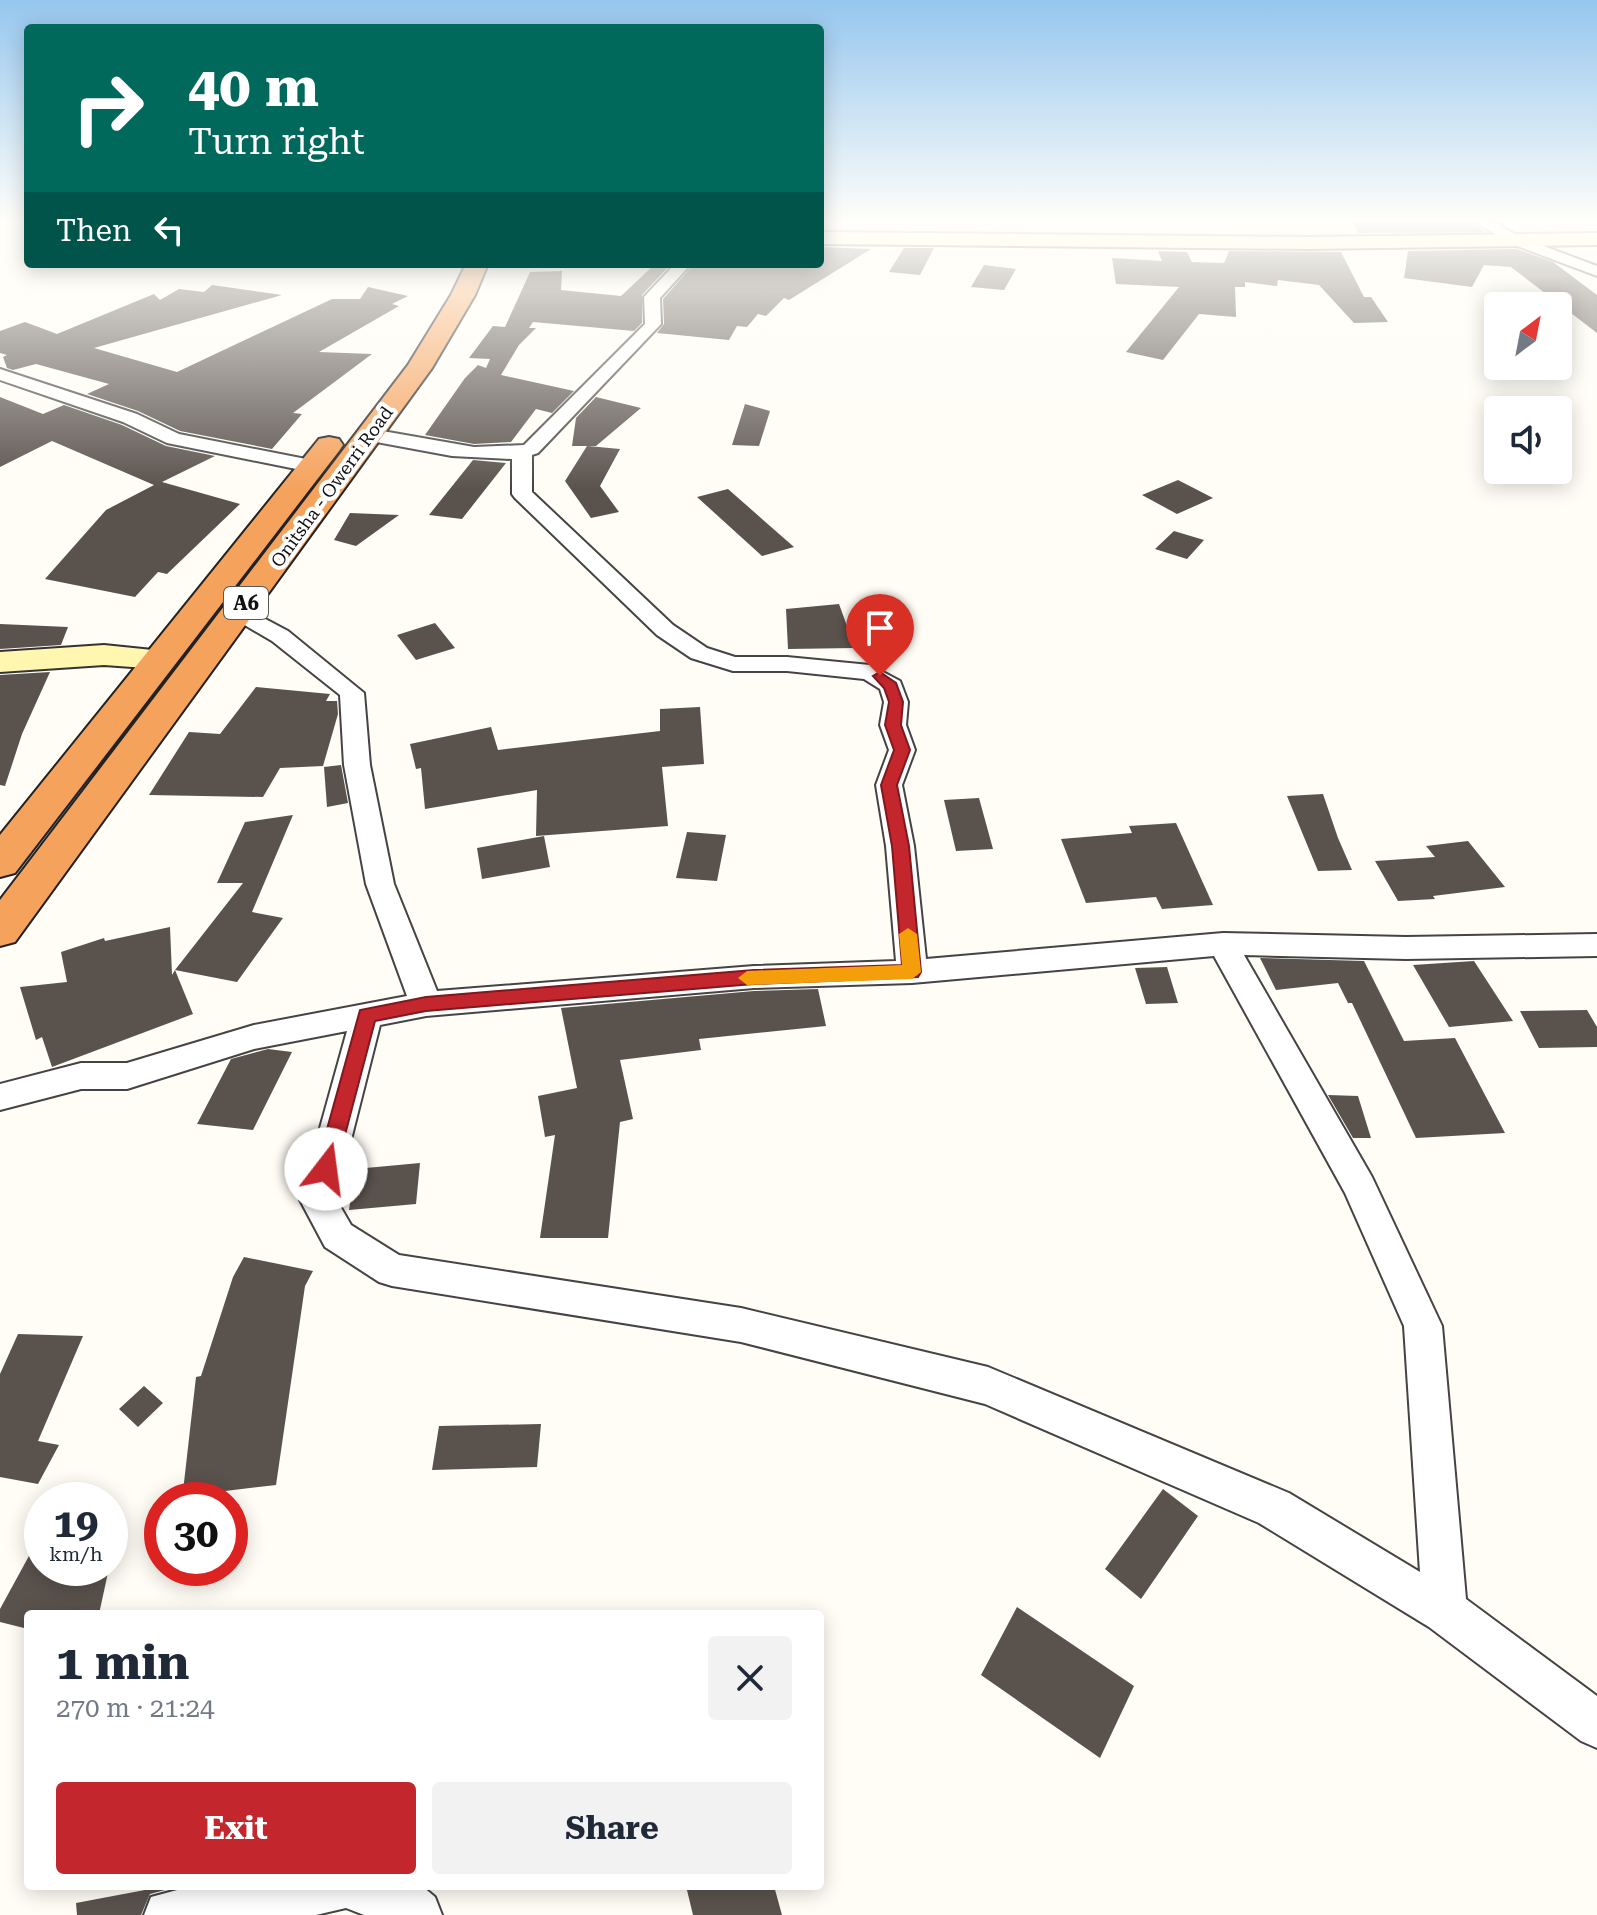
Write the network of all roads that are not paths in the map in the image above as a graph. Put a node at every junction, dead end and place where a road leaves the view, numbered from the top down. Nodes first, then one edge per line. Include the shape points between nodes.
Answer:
1 (424, 311) edge
2 (453, 311) edge
3 (653, 311) edge
4 (0, 374) edge
5 (371, 435) junction
6 (522, 452) junction
7 (311, 466) junction
8 (239, 612) junction
9 (160, 659) junction
10 (0, 662) edge
11 (0, 863) edge
12 (0, 931) edge
13 (1223, 944) junction
14 (1597, 945) edge
15 (912, 972) junction
16 (426, 1004) junction
17 (367, 1015) junction
18 (0, 1097) edge
19 (1445, 1611) junction
20 (1597, 1725) edge
21 (316, 1890) edge
22 (364, 1890) edge
23 (169, 1915) edge
24 (417, 1915) edge

1 - 7 highway, Onitsha - Owerri Road / A6 via 406,344
2 - 5 highway, Onitsha - Owerri Road / A6
3 - 6 street via 653,324 646,333 551,432
4 - 7 street via 174,439
5 - 6 street via 478,452
5 - 8 highway, Onitsha - Owerri Road / A6
6 - 15 street via 522,494 665,630 699,653 733,664 870,672 891,686 896,702 893,725 902,750 889,785
7 - 9 highway, Onitsha - Owerri Road / A6
8 - 12 highway, Onitsha - Owerri Road / A6
8 - 16 street via 280,636 352,693 357,765 380,884
9 - 10 street via 104,655
9 - 11 highway, Onitsha - Owerri Road / A6
13 - 14 street
13 - 15 street
13 - 19 street via 1360,1187 1423,1326
15 - 16 street via 754,977
16 - 17 street
17 - 18 street via 254,1037 127,1076 81,1076
17 - 19 street via 318,1200 338,1236 392,1270 741,1325 988,1386 1274,1508
19 - 20 street
21 - 23 street
22 - 24 street via 403,1903

